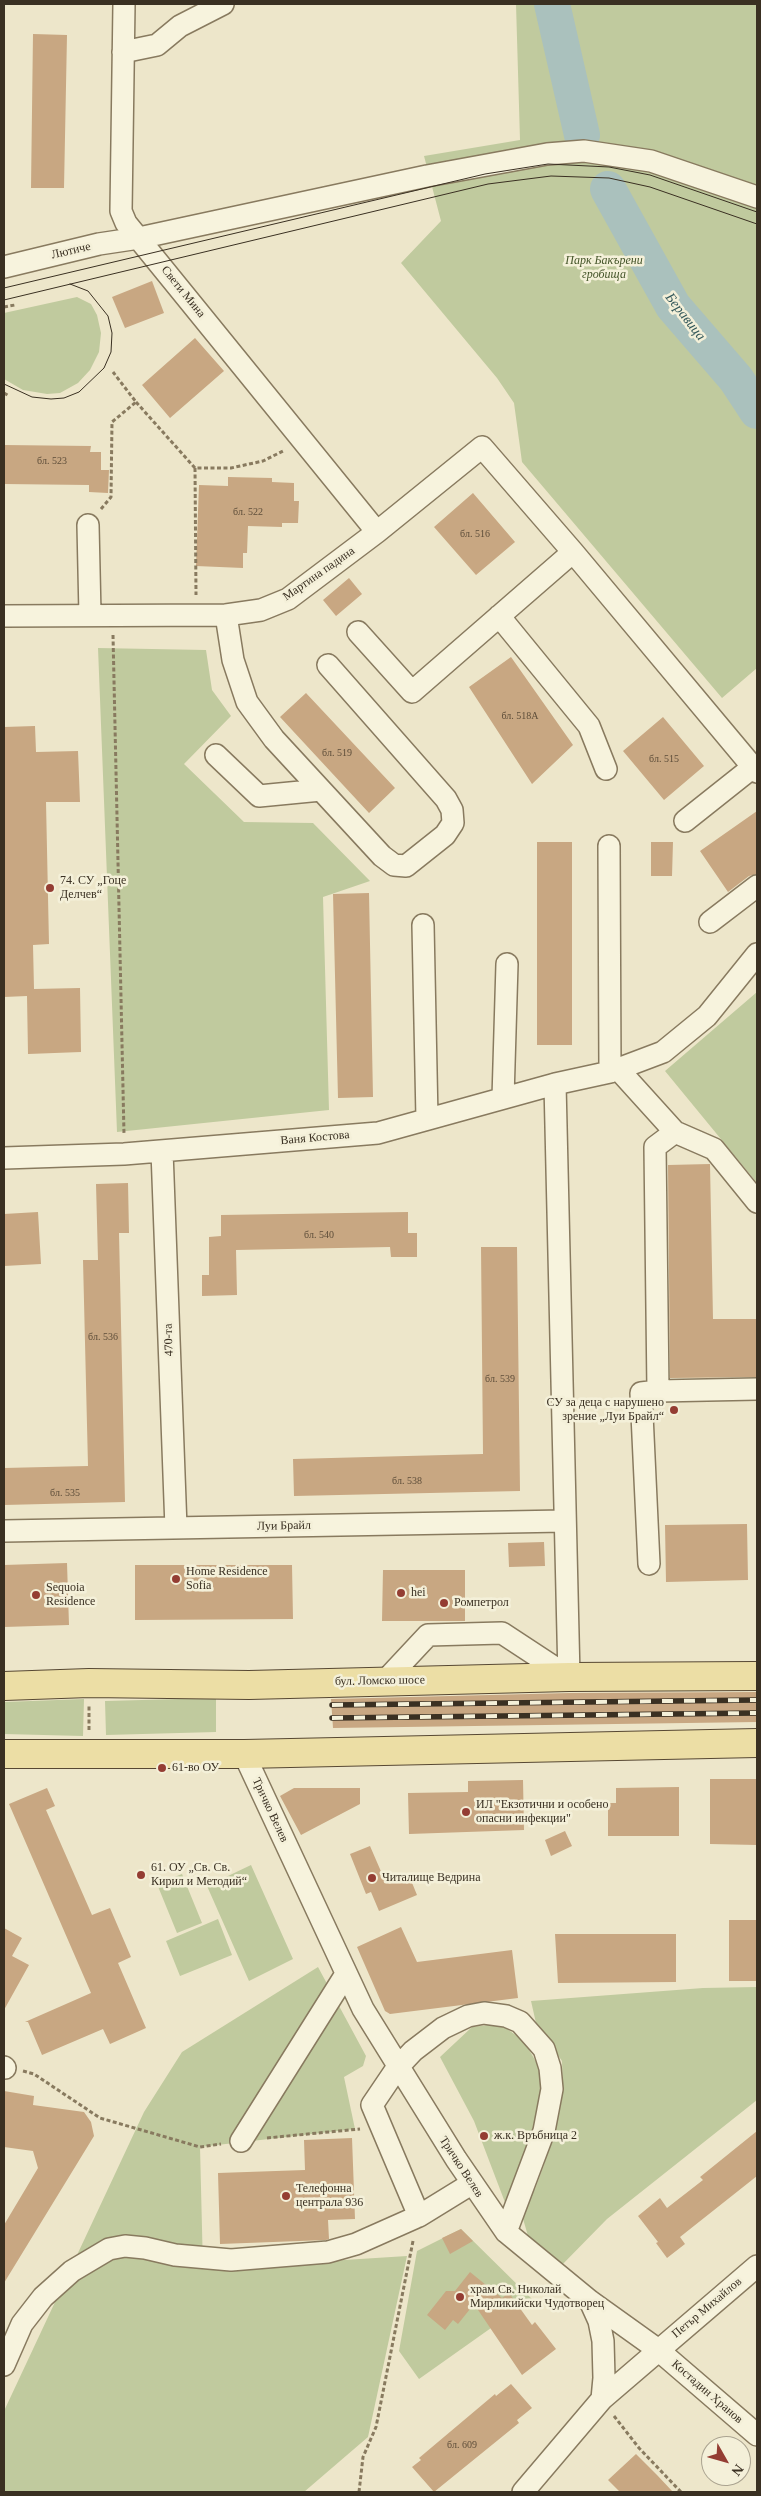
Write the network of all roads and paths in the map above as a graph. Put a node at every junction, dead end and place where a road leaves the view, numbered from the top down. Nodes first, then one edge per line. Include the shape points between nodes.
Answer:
1 (124, 4) edge
2 (223, 4) edge
3 (123, 52) junction
4 (757, 197) edge
5 (139, 238) junction
6 (4, 267) edge
7 (15, 304) dead end
8 (4, 307) edge
9 (113, 372) dead end
10 (4, 393) edge
11 (9, 396) dead end
12 (136, 402) junction
13 (303, 441) junction
14 (196, 468) junction
15 (88, 524) joint
16 (377, 532) junction
17 (573, 552) junction
18 (196, 614) junction
19 (90, 615) junction
20 (112, 615) junction
21 (226, 615) junction
22 (4, 616) edge
23 (499, 616) junction
24 (358, 632) dead end
25 (328, 665) dead end
26 (216, 755) dead end
27 (606, 769) dead end
28 (755, 769) edge
29 (321, 790) junction
30 (685, 821) dead end
31 (609, 846) dead end
32 (757, 886) edge
33 (710, 922) dead end
34 (423, 925) dead end
35 (757, 954) edge
36 (507, 964) dead end
37 (614, 1071) junction
38 (555, 1084) junction
39 (503, 1098) junction
40 (427, 1120) junction
41 (675, 1132) junction
42 (162, 1152) junction
43 (124, 1154) junction
44 (4, 1158) edge
45 (757, 1202) edge
46 (757, 1388) edge
47 (658, 1391) junction
48 (564, 1521) junction
49 (176, 1528) junction
50 (4, 1531) edge
51 (649, 1564) dead end
52 (757, 1676) edge
53 (569, 1677) junction
54 (385, 1681) junction
55 (4, 1686) edge
56 (89, 1703) dead end
57 (89, 1730) dead end
58 (757, 1743) edge
59 (4, 1754) edge
60 (244, 1754) junction
61 (346, 1974) junction
62 (5, 2068) edge
63 (397, 2068) junction
64 (382, 2126) junction
65 (241, 2141) junction
66 (471, 2184) junction
67 (419, 2216) junction
68 (506, 2232) junction
69 (757, 2266) edge
70 (590, 2301) junction
71 (657, 2349) junction
72 (4, 2365) edge
73 (602, 2399) junction
74 (757, 2435) edge
75 (359, 2492) edge
76 (523, 2492) edge
77 (681, 2492) edge

1 - 3 street, Свети Мина
2 - 3 street via 180,26 157,44
3 - 5 street, Свети Мина via 121,211
4 - 5 street, Лютиче via 651,161 584,152 565,153 483,164
5 - 6 street, Лютиче via 99,244
5 - 13 street, Свети Мина
7 - 8 path
9 - 12 path
10 - 11 path
12 - 14 path
12 - 15 path via 112,422 111,497
13 - 14 path via 263,460 231,468
13 - 16 street, Свети Мина
14 - 18 path
15 - 19 street
16 - 17 street, Мартина падина via 482,447
16 - 21 street, Мартина падина via 288,599 260,610
17 - 23 street
17 - 28 street
18 - 20 street, Мартина падина
18 - 21 street, Мартина падина
19 - 20 street, Мартина падина
19 - 22 street, Мартина падина
20 - 43 path
21 - 29 street via 233,660 247,702 274,739
23 - 24 street via 412,692
23 - 27 street via 589,726
25 - 29 street via 446,799 452,810 453,823 445,835 418,859 406,866 394,865
26 - 29 street via 258,796
28 - 30 street
31 - 37 street
32 - 33 street
34 - 40 street
35 - 37 street, Ваня Костова via 707,1016 663,1052
36 - 39 street
37 - 38 street, Ваня Костова
37 - 41 street
38 - 39 street, Ваня Костова
38 - 48 street
39 - 40 street, Ваня Костова
40 - 42 street, Ваня Костова via 378,1133
41 - 45 street via 714,1149
41 - 47 street via 656,1147
42 - 43 street, Ваня Костова
42 - 49 street, 470-та
43 - 44 street, Ваня Костова
46 - 47 street
47 - 51 street via 641,1393
48 - 49 street, Луи Брайл
48 - 53 street
49 - 50 street, Луи Брайл
52 - 53 main road, бул. Ломско шосе
53 - 54 main road, бул. Ломско шосе
53 - 54 street via 502,1633 428,1635
54 - 55 main road, бул. Ломско шосе
56 - 57 path
58 - 60 main road
59 - 60 main road
60 - 61 street, Тричко Велев
61 - 63 street, Тричко Велев
61 - 65 street
62 - 65 path via 34,2074 100,2118 200,2147
63 - 64 street via 372,2105
63 - 66 street, Тричко Велев
63 - 68 street via 442,2028 468,2016 484,2013 520,2022 544,2049 550,2068 550,2110
64 - 65 path
64 - 67 street
66 - 67 street
66 - 68 street, Тричко Велев
67 - 72 street via 370,2239 328,2252 231,2260 125,2246 109,2249 72,2271 43,2297 22,2324
67 - 75 path via 376,2427 363,2457
68 - 70 street, Тричко Велев
69 - 71 street, Петър Михайлов
70 - 71 street, Тричко Велев
70 - 73 street via 603,2341
71 - 73 street
71 - 74 street, Костадин Хранов
73 - 76 street
73 - 77 path via 639,2448

